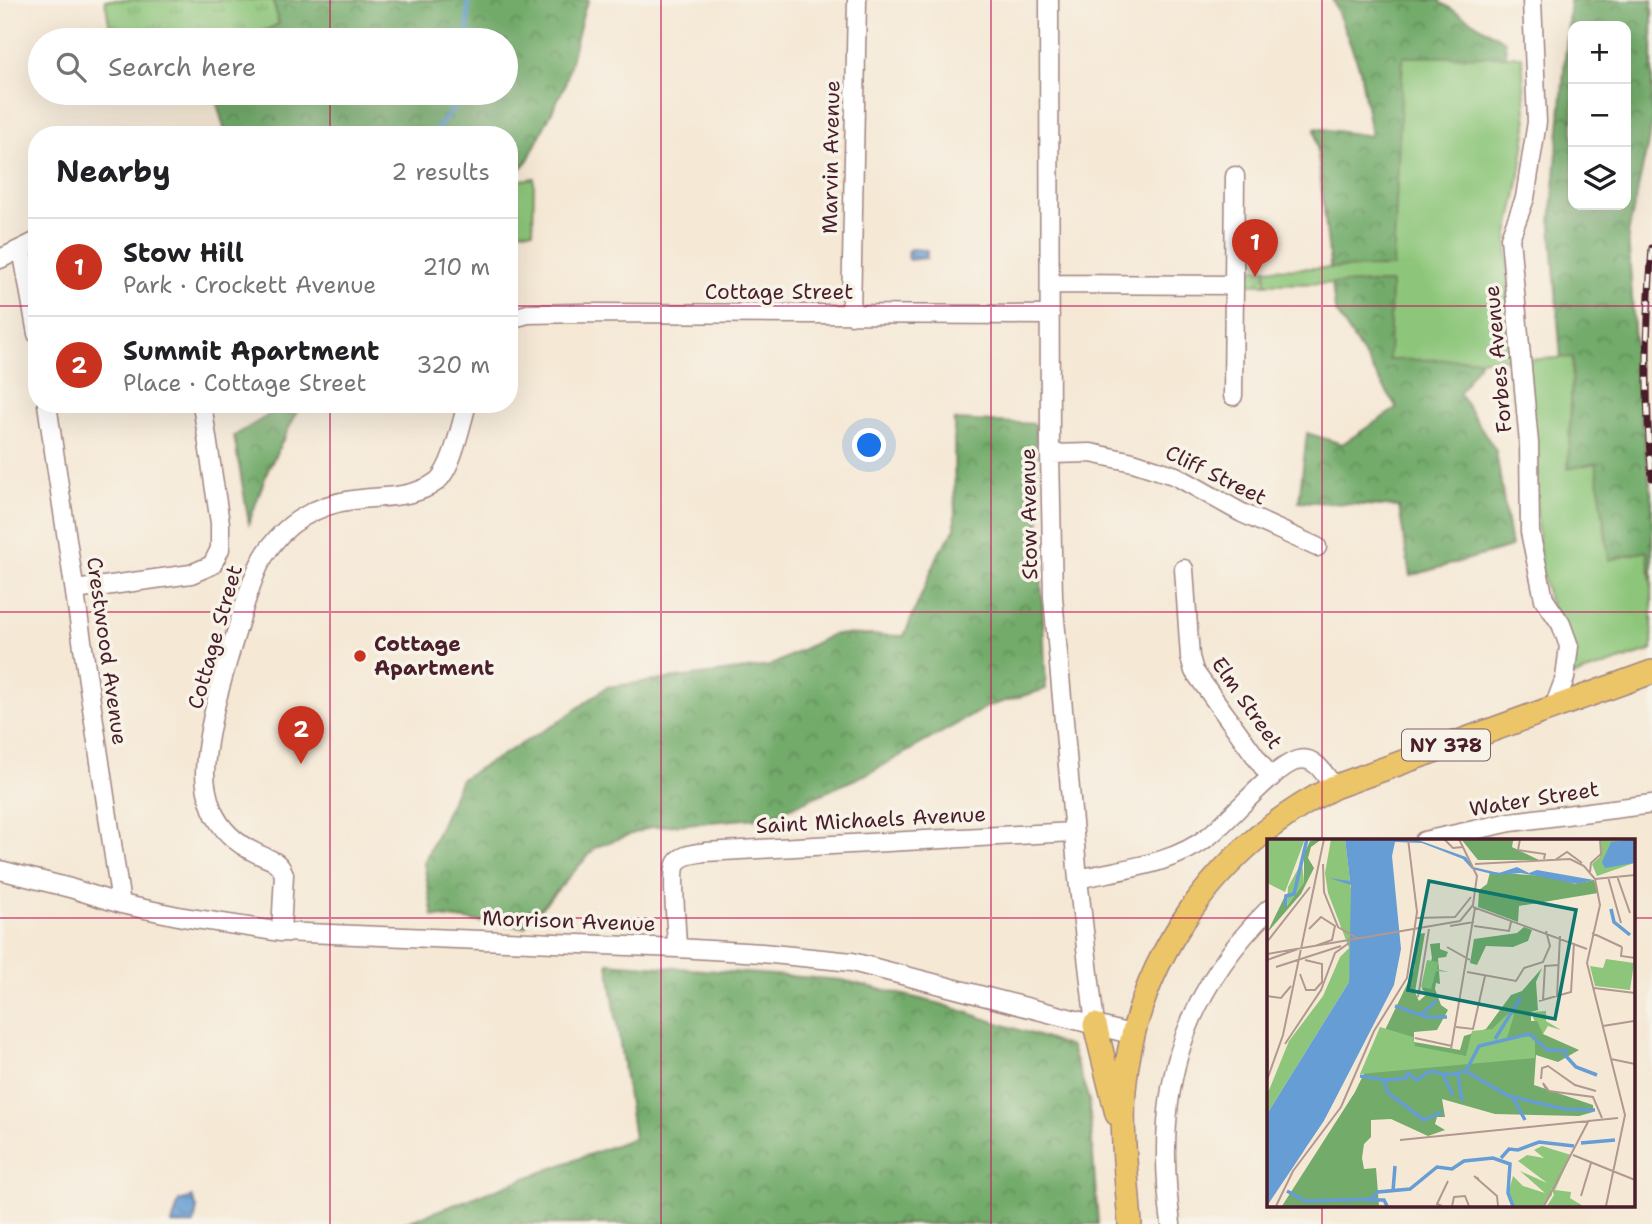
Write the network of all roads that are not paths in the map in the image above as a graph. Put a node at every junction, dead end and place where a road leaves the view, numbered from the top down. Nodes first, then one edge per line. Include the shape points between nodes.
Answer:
1 (857, 0) edge
2 (1049, 0) edge
3 (1532, 0) edge
4 (1235, 176) dead end
5 (28, 245) edge
6 (0, 259) edge
7 (1051, 284) junction
8 (1234, 285) junction
9 (851, 315) junction
10 (1050, 315) junction
11 (518, 317) edge
12 (1233, 396) dead end
13 (48, 413) edge
14 (203, 413) edge
15 (464, 413) edge
16 (1050, 454) junction
17 (1317, 547) dead end
18 (1184, 569) dead end
19 (75, 590) junction
20 (1652, 672) edge
21 (1554, 707) junction
22 (1271, 778) junction
23 (1334, 786) junction
24 (1652, 804) edge
25 (1073, 832) junction
26 (1433, 839) edge
27 (0, 870) edge
28 (1078, 878) junction
29 (121, 904) junction
30 (1267, 911) edge
31 (281, 932) junction
32 (677, 948) junction
33 (1096, 1025) junction
34 (1134, 1035) junction
35 (1124, 1142) junction
36 (1130, 1224) edge
37 (1171, 1224) edge

1 - 9 street, Marvin Avenue
2 - 7 street, Stow Avenue
3 - 21 street, Forbes Avenue via 1537,122 1525,198 1510,238 1529,443 1530,532 1544,599 1569,646 1565,678
4 - 8 street
5 - 6 street
7 - 8 street
7 - 10 street, Stow Avenue
8 - 12 street
9 - 10 street, Cottage Street
9 - 11 street, Cottage Street
10 - 16 street, Stow Avenue
13 - 19 street, Crestwood Avenue
14 - 19 street via 220,523 220,549 212,565 191,574
15 - 31 street, Cottage Street via 448,462 433,484 407,494 327,506 305,516 273,541 250,589 215,714 205,775 212,808 230,836 281,865
16 - 17 street, Cliff Street via 1091,453 1176,476
16 - 25 street, Stow Avenue via 1053,597
18 - 22 street, Elm Street via 1194,671
19 - 29 street, Crestwood Avenue
20 - 21 main road, NY 378
21 - 23 main road, NY 378
22 - 23 street via 1307,759
22 - 28 street via 1195,846 1158,861
23 - 34 main road, NY 378 via 1261,832 1199,897 1156,971
24 - 26 street, Water Street via 1511,822
25 - 28 street, Stow Avenue
25 - 32 street, Saint Michaels Avenue via 683,856 676,865
27 - 29 street, Morrison Avenue
28 - 33 street, Stow Avenue
29 - 31 street, Morrison Avenue
30 - 37 street via 1242,935 1208,985 1185,1036 1165,1119 1165,1181
31 - 32 street, Morrison Avenue
32 - 33 street, Morrison Avenue via 852,962
33 - 34 street, Morrison Avenue
33 - 35 main road
34 - 35 main road, NY 378 via 1124,1087
35 - 36 main road, NY 378

